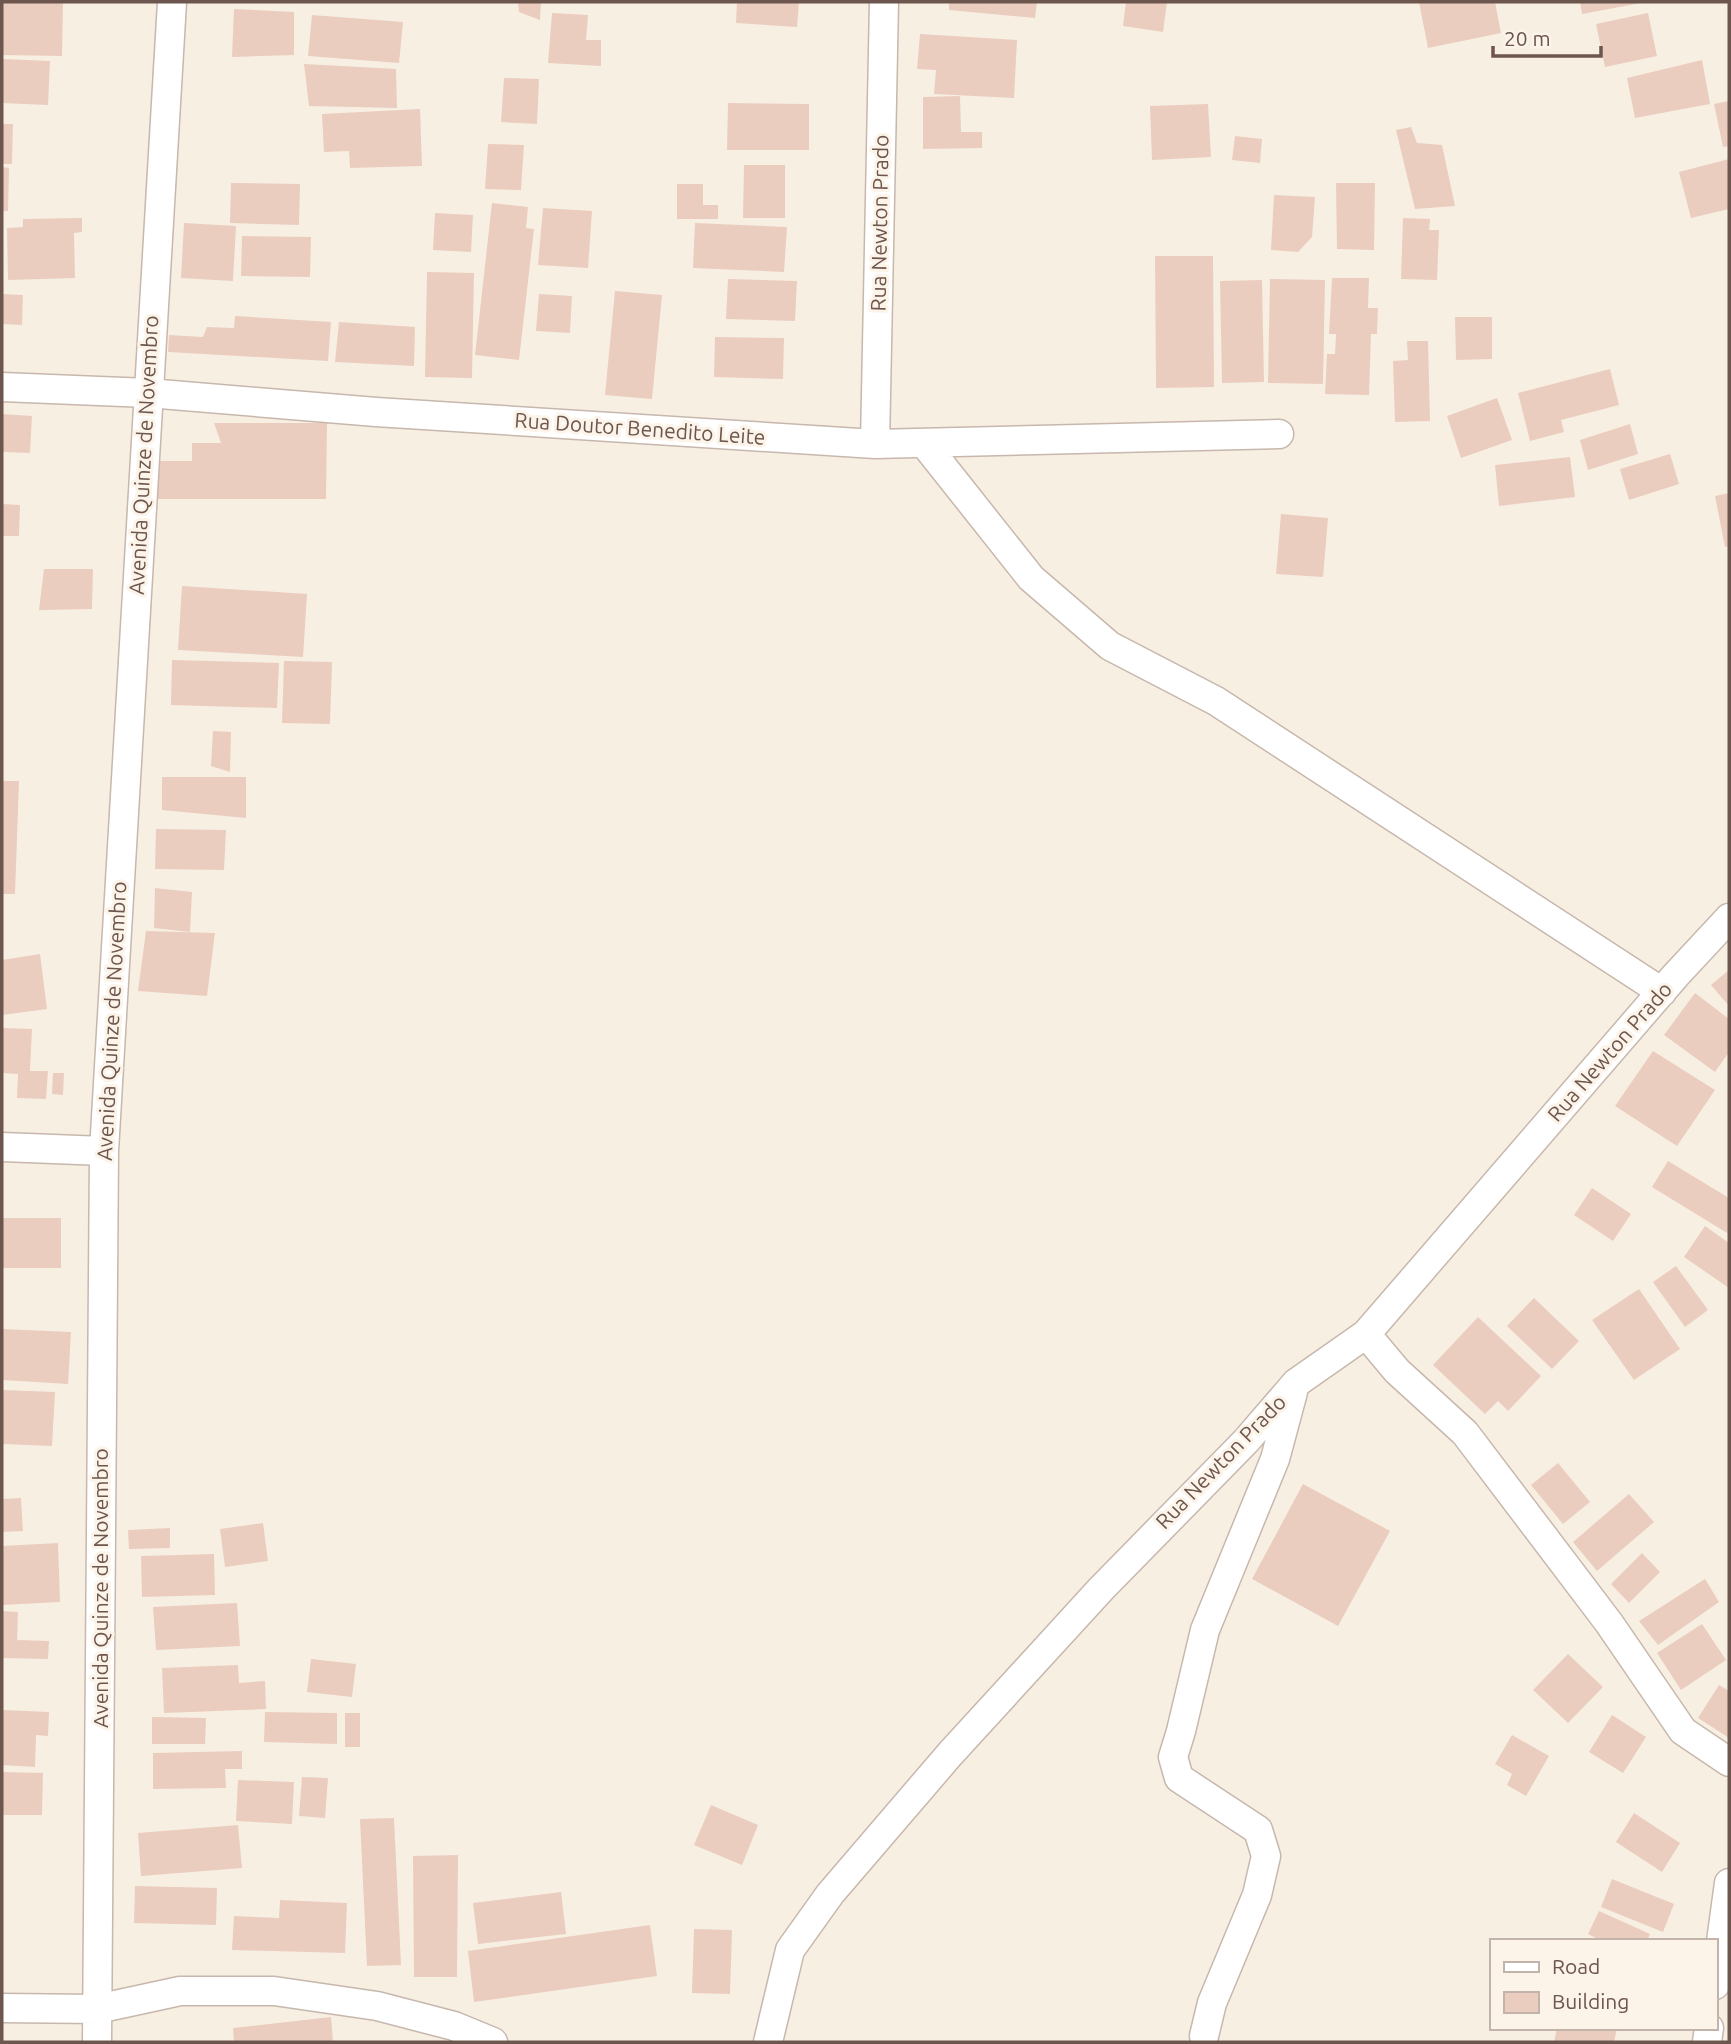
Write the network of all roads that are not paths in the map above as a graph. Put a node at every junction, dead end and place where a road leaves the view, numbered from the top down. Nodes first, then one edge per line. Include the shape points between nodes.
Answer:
1 (172, 2) edge
2 (884, 2) edge
3 (2, 387) edge
4 (148, 393) junction
5 (1279, 435) dead end
6 (924, 443) junction
7 (875, 444) junction
8 (1729, 918) edge
9 (1662, 992) junction
10 (2, 1147) edge
11 (104, 1151) junction
12 (1366, 1334) junction
13 (1296, 1383) junction
14 (1729, 1762) edge
15 (1729, 1883) edge
16 (1717, 1970) edge
17 (2, 2008) edge
18 (97, 2009) junction
19 (1204, 2036) dead end
20 (97, 2042) edge
21 (494, 2042) edge
22 (768, 2042) edge

1 - 4 street, Avenida Quinze de Novembro
2 - 7 street, Rua Newton Prado
3 - 4 street, Rua Doutor Benedito Leite
4 - 7 street, Rua Doutor Benedito Leite
4 - 11 street, Avenida Quinze de Novembro
5 - 6 street, Rua Doutor Benedito Leite
6 - 7 street, Rua Doutor Benedito Leite
6 - 9 street via 1031,579 1110,646 1216,701
8 - 9 street, Rua Newton Prado
9 - 12 street, Rua Newton Prado
10 - 11 street
11 - 18 street, Avenida Quinze de Novembro
12 - 13 street, Rua Newton Prado
12 - 14 street via 1397,1371 1465,1433 1609,1623 1683,1731
13 - 19 street via 1275,1459 1205,1630 1173,1757 1180,1778 1258,1830 1266,1856 1257,1895 1212,2003
13 - 22 street, Rua Newton Prado via 950,1754 830,1895 790,1950
15 - 16 street
17 - 18 street
18 - 20 street, Avenida Quinze de Novembro
18 - 21 street via 180,1991 274,1991 377,2006 454,2026

